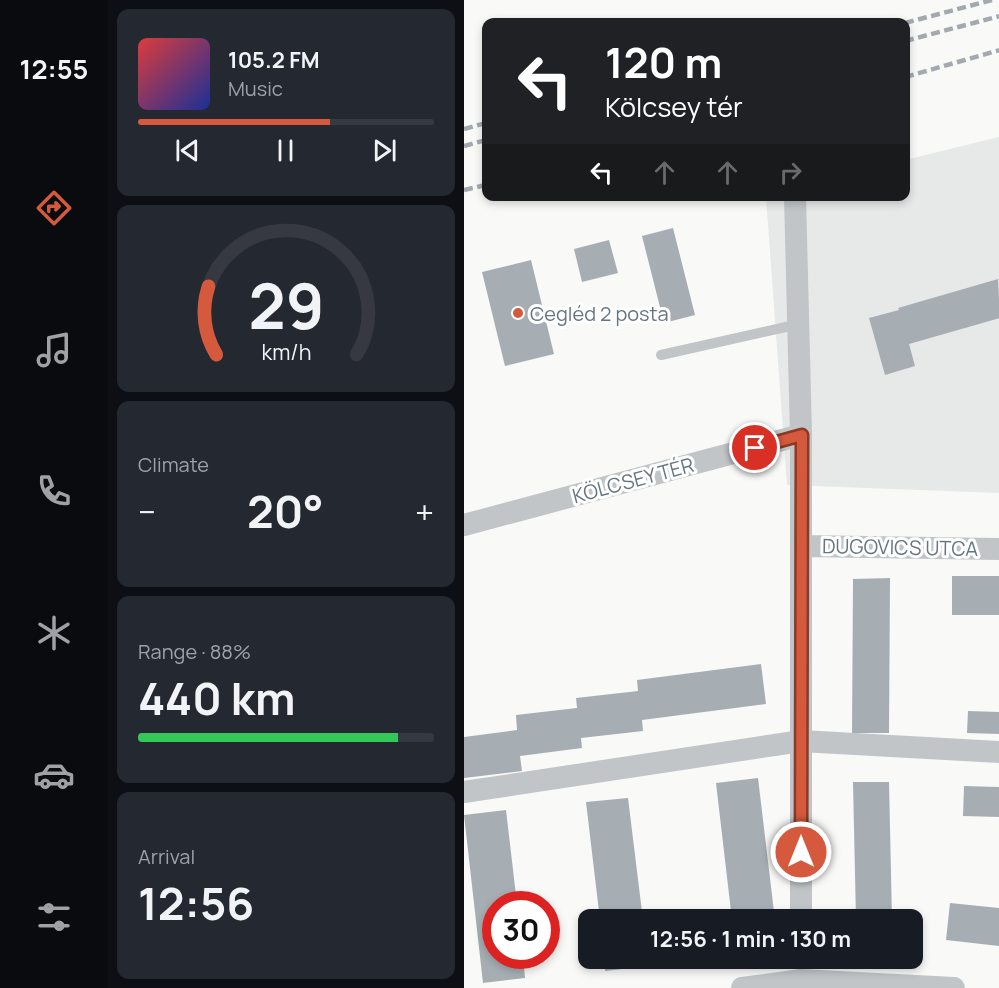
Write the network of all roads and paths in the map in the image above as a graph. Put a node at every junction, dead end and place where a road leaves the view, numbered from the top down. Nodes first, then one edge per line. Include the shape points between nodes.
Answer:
1 (796, 201) edge
2 (799, 324) junction
3 (661, 355) dead end
4 (802, 435) junction
5 (464, 525) edge
6 (801, 546) junction
7 (1000, 549) edge
8 (801, 741) junction
9 (1000, 752) edge
10 (464, 792) edge
11 (801, 909) edge
12 (801, 975) edge
13 (742, 988) edge
14 (954, 988) edge

1 - 2 street
2 - 3 lane
2 - 4 street
4 - 5 street, KÖLCSEY TÉR
4 - 6 street
6 - 7 street, DUGOVICS UTCA
6 - 8 street
8 - 9 street
8 - 10 street
8 - 11 street
12 - 13 street
12 - 14 street

